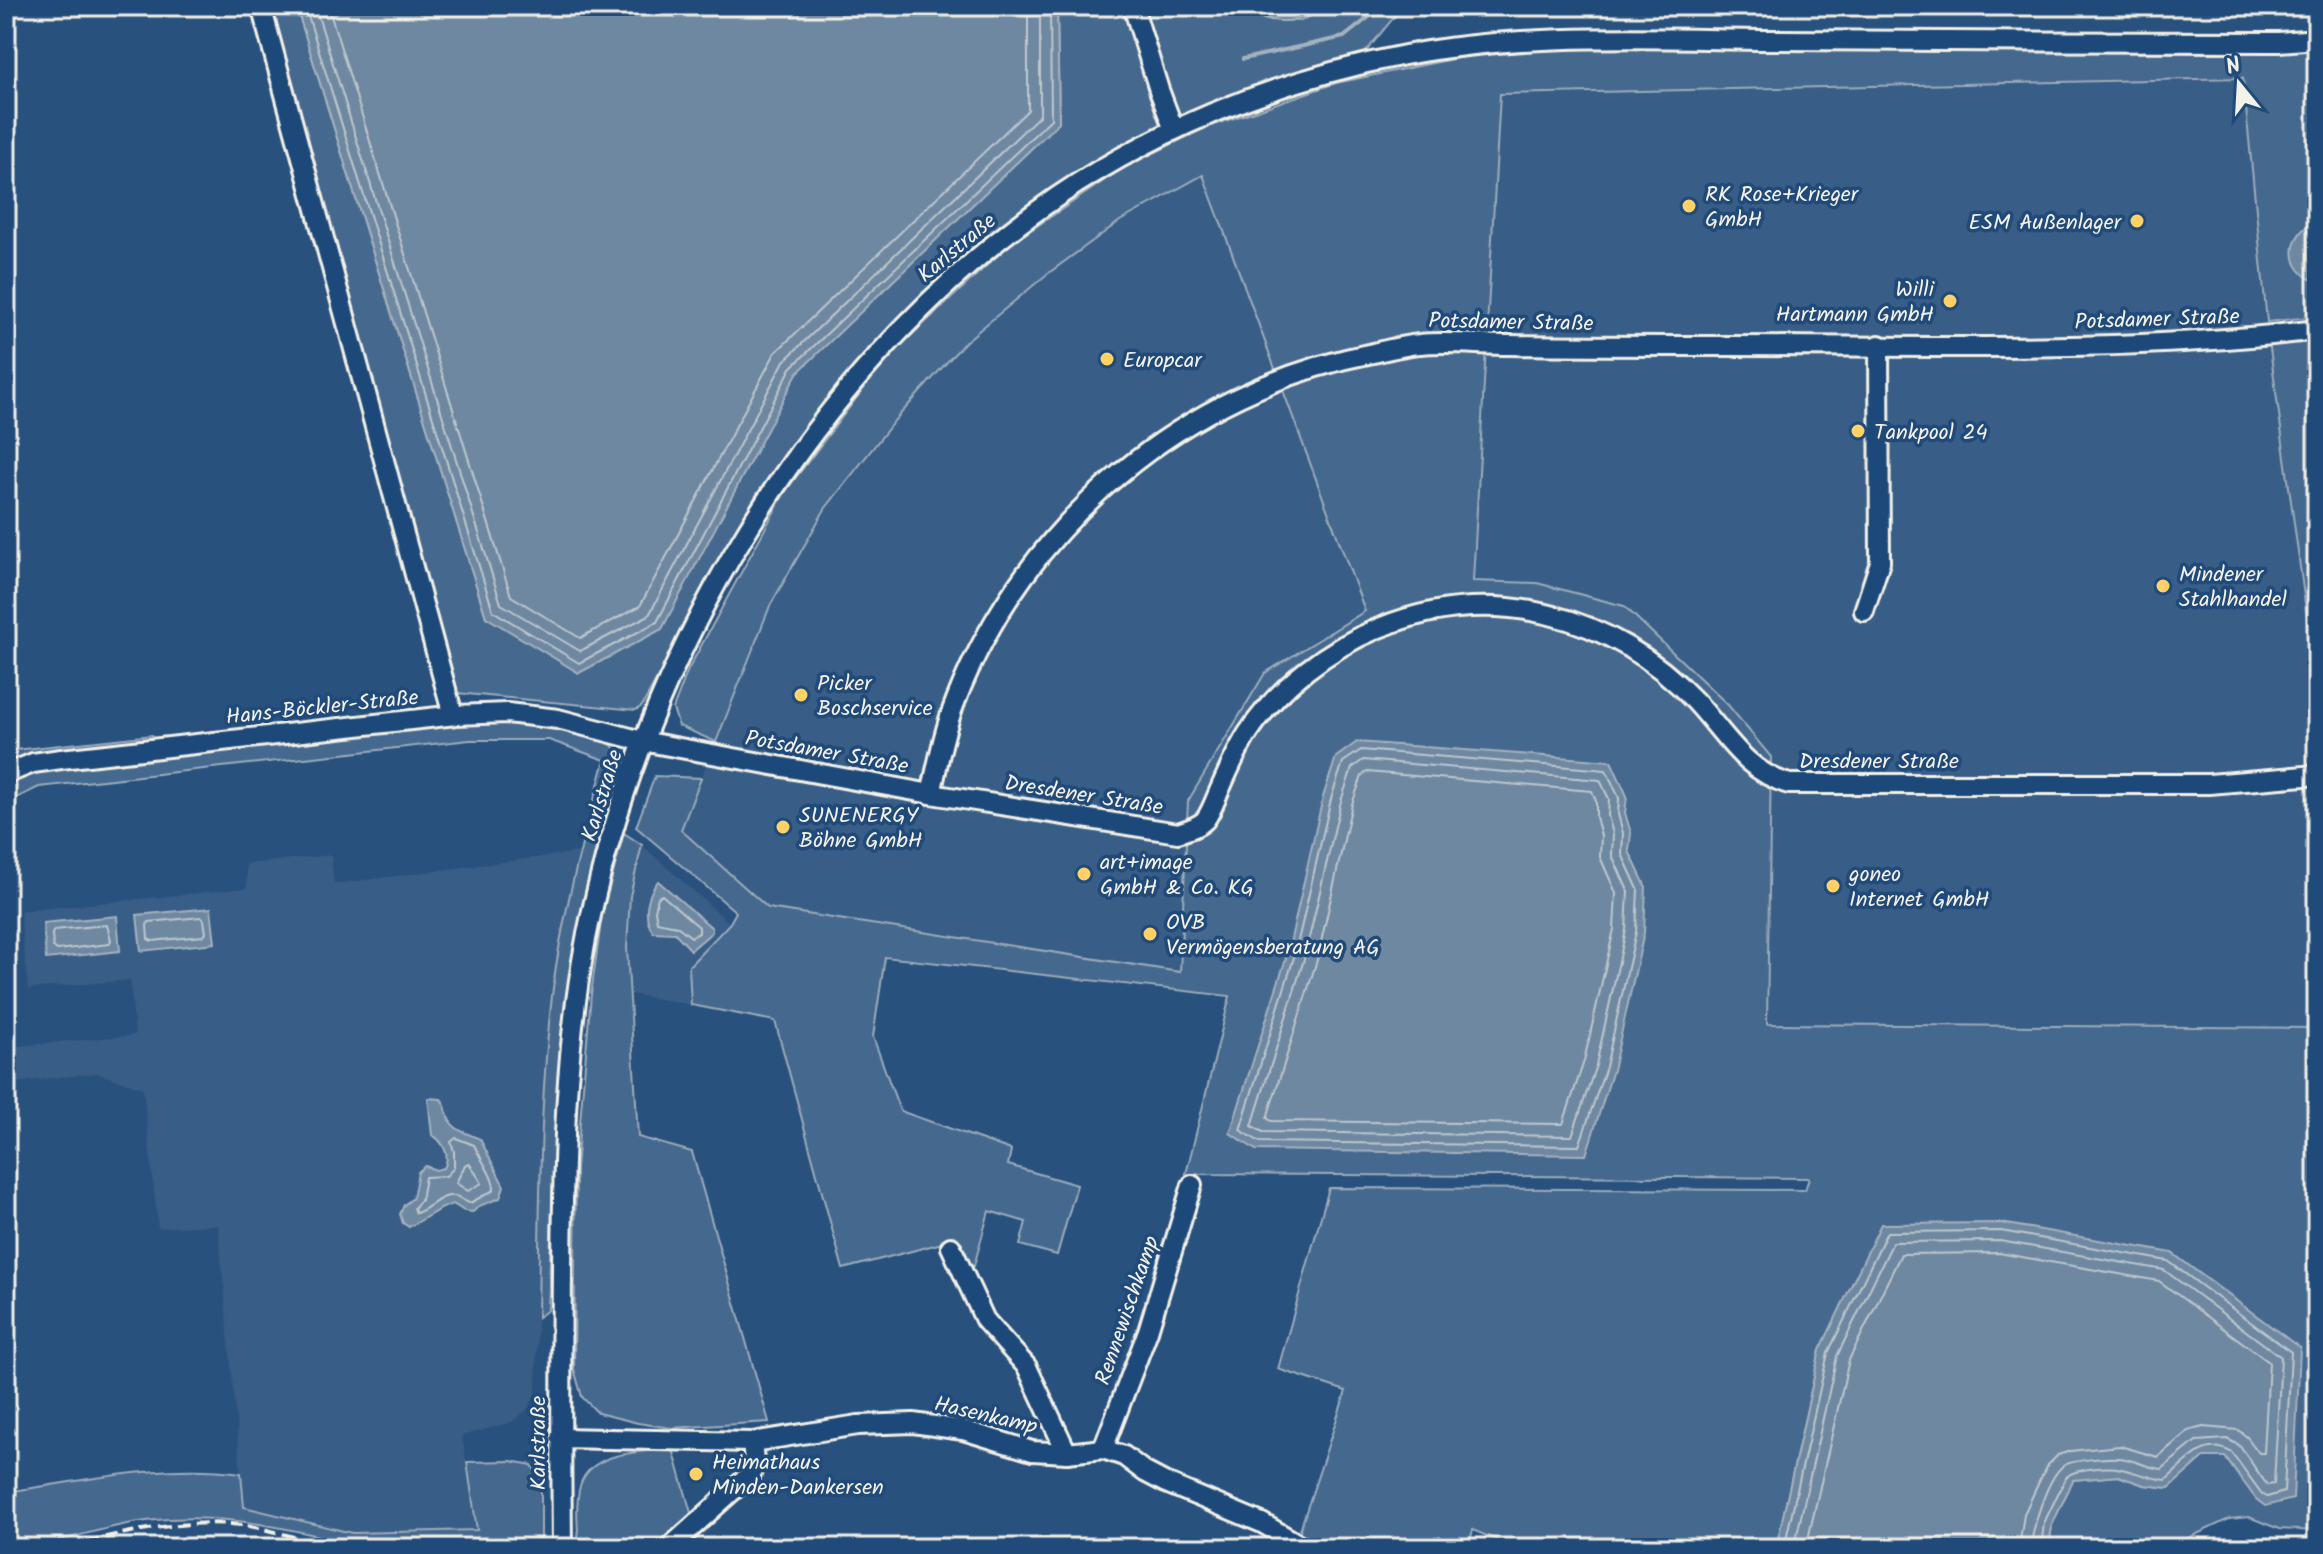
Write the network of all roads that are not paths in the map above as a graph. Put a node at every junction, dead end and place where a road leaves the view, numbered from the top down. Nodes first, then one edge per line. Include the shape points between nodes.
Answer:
1 (261, 6) edge
2 (1133, 6) edge
3 (2317, 39) edge
4 (1174, 130) junction
5 (2317, 330) edge
6 (1879, 345) junction
7 (1864, 611) dead end
8 (453, 715) junction
9 (642, 741) junction
10 (6, 774) edge
11 (2317, 775) edge
12 (931, 794) junction
13 (1192, 1185) dead end
14 (951, 1247) dead end
15 (560, 1438) junction
16 (752, 1442) junction
17 (1103, 1449) junction
18 (1067, 1453) junction
19 (562, 1548) edge
20 (669, 1548) edge
21 (1305, 1548) edge

1 - 8 street
2 - 4 street
3 - 4 street, Karlstraße via 1505,42 1345,69
4 - 9 street, Karlstraße via 1039,209 927,303 868,366 819,427 735,554
5 - 6 street, Potsdamer Straße via 2164,344
6 - 7 street via 1880,562
6 - 12 street, Potsdamer Straße via 1422,343 1312,368 1231,400 1194,419 1122,472 1031,566 975,656 955,703
8 - 9 street, Hans-Böckler-Straße via 507,713 558,719
8 - 10 street, Hans-Böckler-Straße via 61,759
9 - 12 street, Potsdamer Straße
9 - 15 street, Karlstraße via 616,818 573,1020 565,1105
11 - 12 street, Dresdener Straße via 2209,784 1789,784 1757,771 1676,683 1620,642 1587,625 1552,616 1472,607 1431,611 1391,623 1360,636 1298,678 1249,732 1204,820 1191,829 1154,830
13 - 17 street, Rennewischkamp via 1148,1331
14 - 18 street, Hasenkamp via 985,1320 1027,1367
15 - 16 street, Hasenkamp
15 - 19 street, Karlstraße
16 - 18 street, Hasenkamp via 858,1425 913,1423 963,1430 1032,1451
16 - 20 street via 751,1474
17 - 18 street, Hasenkamp
17 - 21 street

